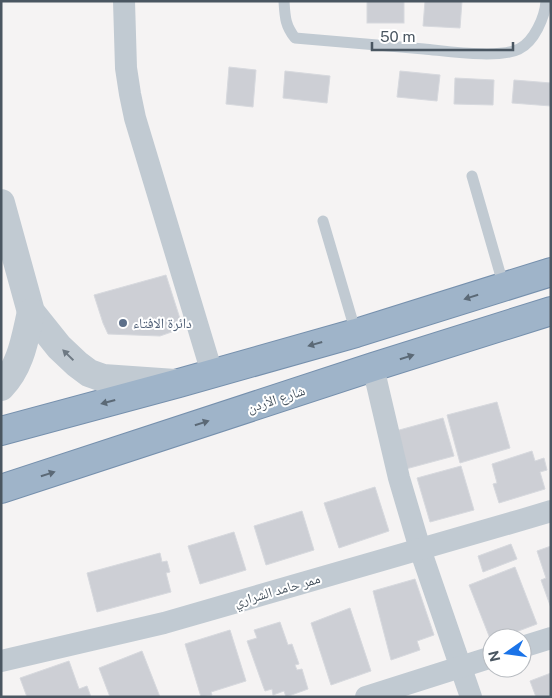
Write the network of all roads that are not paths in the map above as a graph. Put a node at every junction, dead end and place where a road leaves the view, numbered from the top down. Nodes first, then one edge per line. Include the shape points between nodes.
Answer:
1 (124, 1) edge
2 (284, 1) edge
3 (546, 1) edge
4 (472, 176) dead end
5 (1, 203) edge
6 (322, 221) dead end
7 (6, 243) edge
8 (551, 272) edge
9 (504, 287) junction
10 (551, 311) edge
11 (31, 312) junction
12 (356, 333) junction
13 (373, 368) junction
14 (212, 374) junction
15 (179, 383) junction
16 (1, 387) edge
17 (1, 431) edge
18 (1, 489) edge
19 (551, 511) edge
20 (420, 550) junction
21 (551, 638) edge
22 (532, 644) edge
23 (482, 660) edge
24 (1, 661) edge
25 (460, 667) junction
26 (366, 697) edge
27 (470, 697) edge

1 - 14 street via 126,68 135,118
2 - 3 lane via 285,20 295,38 500,54 519,49 528,42 541,24
4 - 9 lane
5 - 7 street
6 - 12 lane
7 - 11 street
8 - 9 highway
9 -> 12 highway
13 -> 10 highway, شارع الأردن
15 -> 11 street via 103,378 88,373 59,347
11 - 16 street via 17,365
12 -> 14 highway
18 -> 13 highway, شارع الأردن
13 - 20 street
14 - 15 highway
15 -> 17 highway
19 - 20 street, ممر حامد الشراري
20 - 24 street, ممر حامد الشراري via 164,623
20 - 25 street
21 - 22 street
23 - 25 street
25 - 26 street
25 - 27 street

